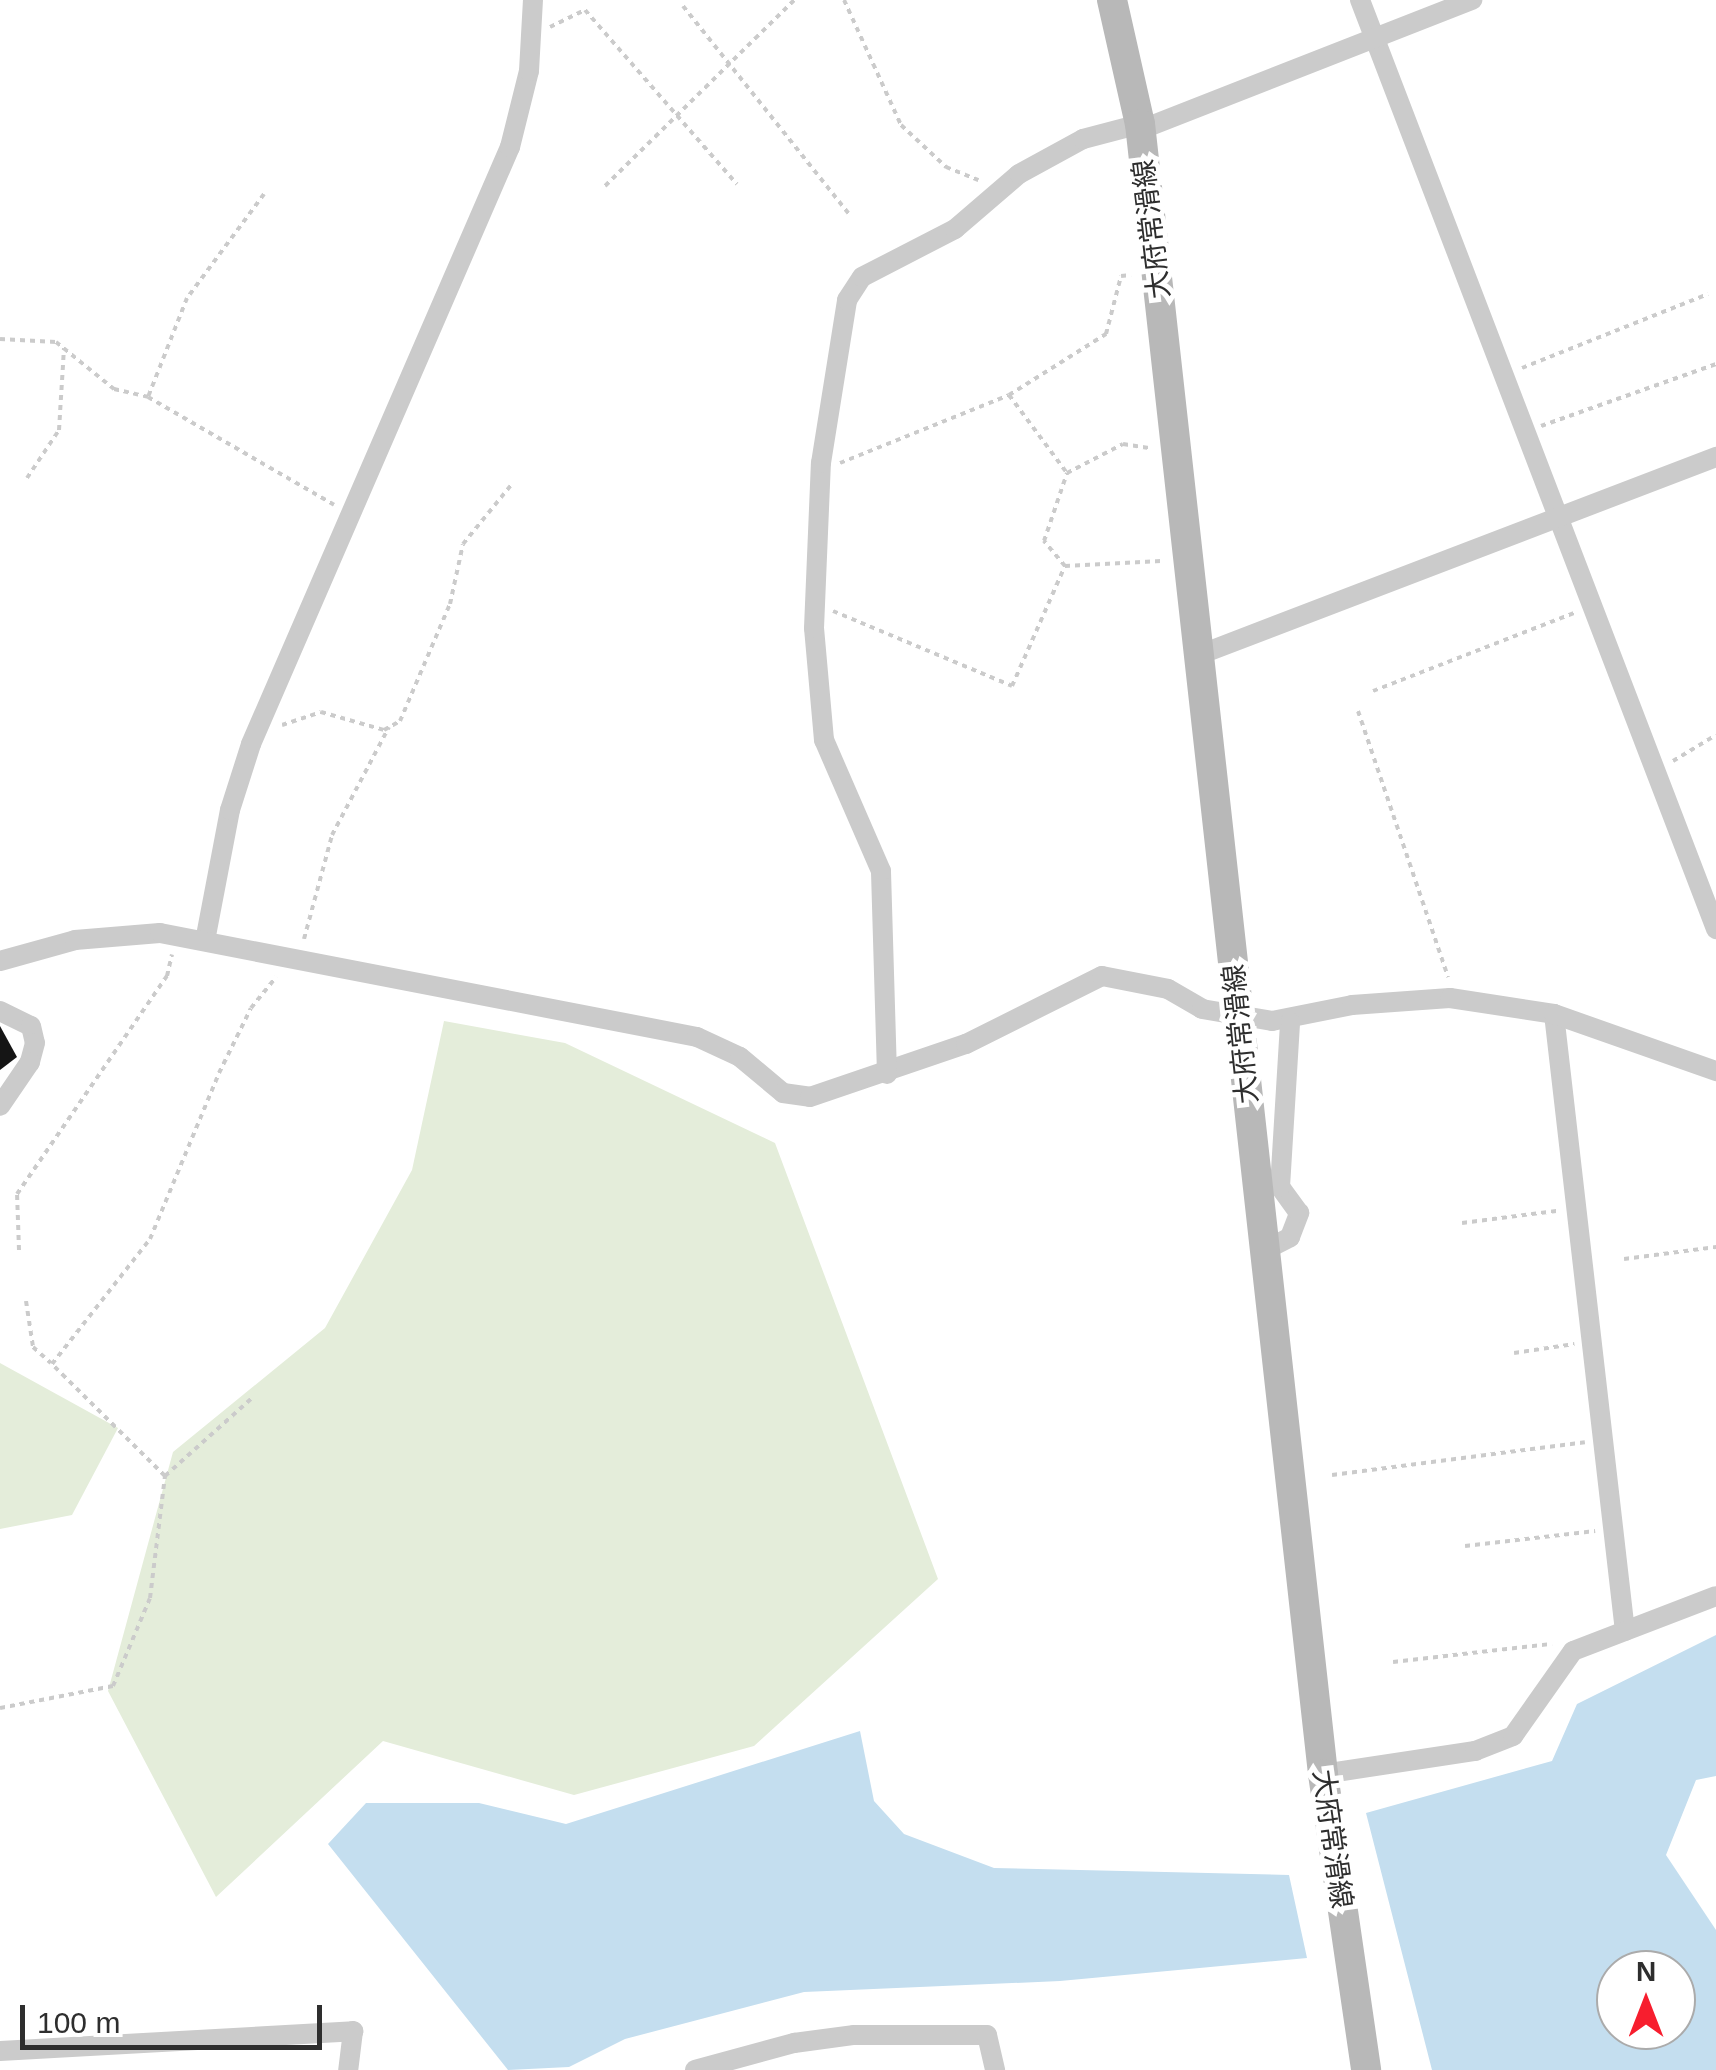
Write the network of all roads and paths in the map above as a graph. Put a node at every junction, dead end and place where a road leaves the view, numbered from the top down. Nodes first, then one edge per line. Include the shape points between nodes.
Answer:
1 (533, 0) edge
2 (794, 0) edge
3 (844, 0) edge
4 (1112, 0) edge
5 (1360, 0) edge
6 (1472, 0) edge
7 (682, 6) dead end
8 (532, 37) junction
9 (1374, 37) junction
10 (727, 61) junction
11 (678, 115) junction
12 (1140, 127) junction
13 (737, 184) dead end
14 (605, 186) dead end
15 (993, 192) junction
16 (264, 194) dead end
17 (850, 215) dead end
18 (1133, 276) dead end
19 (1708, 294) dead end
20 (0, 339) edge
21 (64, 348) junction
22 (1716, 364) edge
23 (1505, 375) junction
24 (1009, 395) junction
25 (148, 398) junction
26 (1527, 430) junction
27 (1177, 454) junction
28 (1716, 457) edge
29 (822, 463) junction
30 (1067, 473) junction
31 (27, 478) dead end
32 (512, 484) dead end
33 (350, 516) junction
34 (1560, 516) junction
35 (1161, 561) dead end
36 (1066, 566) junction
37 (814, 605) junction
38 (1594, 605) junction
39 (1199, 655) junction
40 (1374, 691) dead end
41 (1358, 711) dead end
42 (258, 727) junction
43 (389, 727) junction
44 (1716, 736) edge
45 (1656, 770) junction
46 (1716, 929) edge
47 (176, 936) junction
48 (206, 941) junction
49 (296, 956) junction
50 (0, 961) edge
51 (1450, 998) junction
52 (0, 1011) edge
53 (1554, 1014) junction
54 (1281, 1022) junction
55 (1716, 1071) edge
56 (887, 1074) junction
57 (0, 1106) edge
58 (1576, 1208) junction
59 (1462, 1223) dead end
60 (1716, 1247) edge
61 (19, 1250) dead end
62 (1264, 1250) junction
63 (1624, 1259) dead end
64 (26, 1301) dead end
65 (1592, 1342) junction
66 (1514, 1352) dead end
67 (52, 1364) junction
68 (253, 1397) dead end
69 (1603, 1440) junction
70 (1332, 1475) dead end
71 (165, 1476) junction
72 (1613, 1528) junction
73 (1465, 1546) dead end
74 (1716, 1596) edge
75 (1626, 1631) junction
76 (1572, 1652) junction
77 (1393, 1662) dead end
78 (0, 1708) edge
79 (1323, 1774) junction
80 (0, 2050) edge
81 (348, 2070) edge
82 (695, 2070) edge
83 (995, 2070) edge
84 (1366, 2070) edge

1 - 8 street
2 - 10 path
3 - 15 path via 910,136 946,167
4 - 12 main road, 大府常滑線
5 - 9 street
6 - 9 street
7 - 10 path
8 - 11 path via 585,10
8 - 33 street via 522,109 492,196
9 - 12 street
9 - 23 street
10 - 11 path
10 - 17 path
11 - 13 path
11 - 14 path
12 - 15 street via 1082,140
12 - 27 main road, 大府常滑線
15 - 29 street via 955,229 853,284 829,392
16 - 25 path via 187,298
18 - 24 path via 1121,276 1106,334
19 - 23 path
20 - 21 path via 44,337
21 - 25 path via 114,390
21 - 31 path via 59,430
22 - 26 path
23 - 26 street
24 - 29 path via 859,459
24 - 30 path
25 - 33 path
26 - 34 street
27 - 30 path via 1123,444
27 - 39 main road, 大府常滑線
28 - 34 street
29 - 37 street
30 - 36 path via 1044,541
32 - 43 path via 463,544 450,604 400,721
33 - 42 street
34 - 38 street
34 - 39 street
35 - 36 path
36 - 37 path via 1012,686
37 - 56 street via 824,740 882,870
38 - 40 path
38 - 45 street
39 - 62 main road, 大府常滑線
41 - 51 path
42 - 43 path via 321,712
42 - 48 street via 230,810
43 - 49 path via 328,845
44 - 45 path
45 - 46 street
47 - 48 street
47 - 50 street via 76,940
47 - 61 path via 167,976 17,1194
48 - 49 street
49 - 56 street via 697,1038 740,1056 783,1093 810,1097
49 - 67 path via 252,1008 150,1239
51 - 53 street
51 - 54 street via 1352,1005
52 - 57 street via 31,1026 35,1043
53 - 55 street
53 - 58 street
54 - 56 street, bridge via 1202,1009 1168,989 1102,976 966,1044
54 - 62 street via 1280,1187 1299,1213 1290,1236
58 - 59 path
58 - 65 street
60 - 63 path
62 - 79 main road, 大府常滑線
64 - 67 path via 33,1346
65 - 66 path
65 - 69 street
67 - 71 path
68 - 71 path
69 - 70 path
69 - 72 street
71 - 78 path via 150,1598 114,1686
72 - 73 path
72 - 75 street
74 - 75 street
75 - 76 street
76 - 77 path via 1557,1644
76 - 79 street via 1513,1736 1475,1751
79 - 84 main road, 大府常滑線
80 - 81 street via 352,2032
82 - 83 street via 839,2037 988,2035

